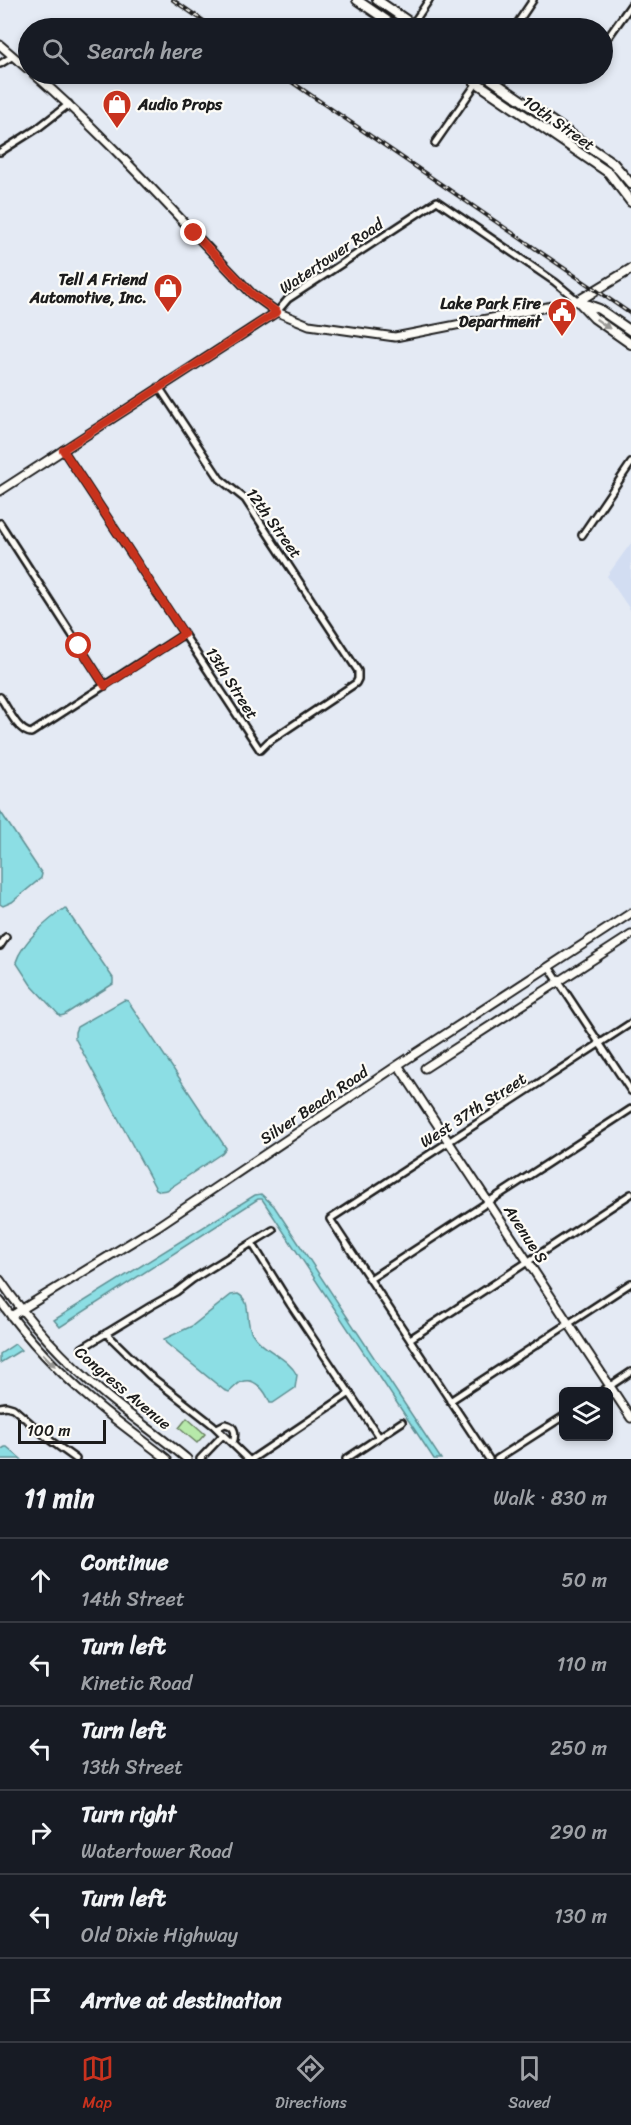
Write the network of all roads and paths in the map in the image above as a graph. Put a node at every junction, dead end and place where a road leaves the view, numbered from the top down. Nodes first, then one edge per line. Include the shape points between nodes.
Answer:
1 (357, 0) edge
2 (377, 0) edge
3 (429, 0) edge
4 (533, 0) edge
5 (631, 5) edge
6 (384, 18) edge
7 (402, 18) edge
8 (419, 18) edge
9 (521, 18) edge
10 (613, 31) edge
11 (0, 45) edge
12 (13, 56) junction
13 (18, 60) edge
14 (0, 64) edge
15 (46, 84) edge
16 (476, 84) edge
17 (480, 84) edge
18 (498, 84) edge
19 (69, 104) junction
20 (435, 142) dead end
21 (0, 152) edge
22 (631, 184) edge
23 (631, 202) edge
24 (631, 269) edge
25 (578, 301) junction
26 (277, 312) junction
27 (631, 331) edge
28 (631, 344) edge
29 (159, 387) junction
30 (63, 450) junction
31 (631, 463) edge
32 (0, 491) edge
33 (0, 524) edge
34 (582, 535) dead end
35 (184, 634) junction
36 (105, 686) junction
37 (0, 697) edge
38 (260, 750) joint
39 (631, 913) edge
40 (631, 935) edge
41 (6, 937) dead end
42 (0, 946) edge
43 (549, 967) junction
44 (559, 983) junction
45 (631, 1023) edge
46 (599, 1044) junction
47 (398, 1065) junction
48 (425, 1068) dead end
49 (631, 1092) edge
50 (631, 1109) edge
51 (449, 1142) junction
52 (631, 1194) edge
53 (489, 1202) junction
54 (273, 1230) dead end
55 (252, 1243) junction
56 (528, 1262) junction
57 (370, 1279) junction
58 (0, 1280) edge
59 (631, 1283) edge
60 (0, 1301) edge
61 (21, 1310) junction
62 (11, 1316) junction
63 (569, 1324) junction
64 (106, 1333) junction
65 (410, 1339) junction
66 (82, 1348) dead end
67 (631, 1372) edge
68 (610, 1385) junction
69 (607, 1387) edge
70 (350, 1393) junction
71 (450, 1401) junction
72 (0, 1407) edge
73 (631, 1418) edge
74 (559, 1419) edge
75 (402, 1422) dead end
76 (217, 1428) junction
77 (224, 1435) junction
78 (379, 1437) junction
79 (232, 1443) junction
80 (166, 1458) edge
81 (76, 1459) edge
82 (187, 1459) edge
83 (200, 1459) edge
84 (250, 1459) edge
85 (346, 1459) edge
86 (489, 1459) edge
87 (497, 1459) edge

1 - 6 main road
2 - 7 main road
3 - 8 street
4 - 9 street
5 - 10 street
11 - 12 street
12 - 13 street
12 - 14 street
15 - 19 street
16 - 20 street
17 - 23 main road, 10th Street via 609,173
18 - 22 main road, 10th Street via 613,163
19 - 21 street
19 - 26 street via 252,294
24 - 25 main road
25 - 26 street via 395,337 309,325
25 - 26 street, Watertower Road via 437,201 288,299
25 - 27 main road via 599,309
25 -> 28 main road
26 - 29 street, Watertower Road
29 - 30 street, Watertower Road
29 - 38 street, 12th Street via 220,479 245,499 358,670 358,680 351,686
30 - 32 street, Watertower Road
30 - 35 street, 13th Street
31 - 34 street
33 - 36 street
35 - 36 street
35 - 38 street, 13th Street
36 - 37 street via 35,731 27,732
39 - 43 street, Silver Beach Road
40 - 44 street
41 - 42 street
43 - 44 street
43 - 47 street, Silver Beach Road
44 - 46 street
44 - 48 street
45 - 46 street, West 37th Street
46 - 49 street
46 - 51 street, West 37th Street
47 - 51 street, Avenue S
47 - 61 street, Silver Beach Road via 158,1226
50 - 53 street
51 - 53 street, Avenue S
51 - 57 street, West 37th Street via 330,1219
52 - 56 street
53 - 56 street, Avenue S
53 - 57 street
54 - 55 street
55 - 64 street
55 - 70 street
56 - 63 street, Avenue S
56 - 65 street
57 - 65 street
58 - 61 street, Congress Avenue
59 - 63 street
60 - 62 street, Congress Avenue
61 - 62 street, Silver Beach Road
61 - 82 street, Congress Avenue via 80,1372
62 -> 80 street, Congress Avenue via 55,1367 93,1402
63 - 68 street, Avenue S
63 - 71 street
64 - 66 street
64 - 76 street via 153,1379
65 - 71 street
67 - 68 street
68 - 69 street
68 - 73 street, Avenue S
70 - 78 street
70 - 84 street
71 - 86 street
72 - 81 street via 13,1408
74 - 87 street
75 - 78 street
76 - 77 street
76 - 79 street via 231,1425 236,1435
77 - 79 street
77 - 83 street
78 - 85 street
79 - 84 street

